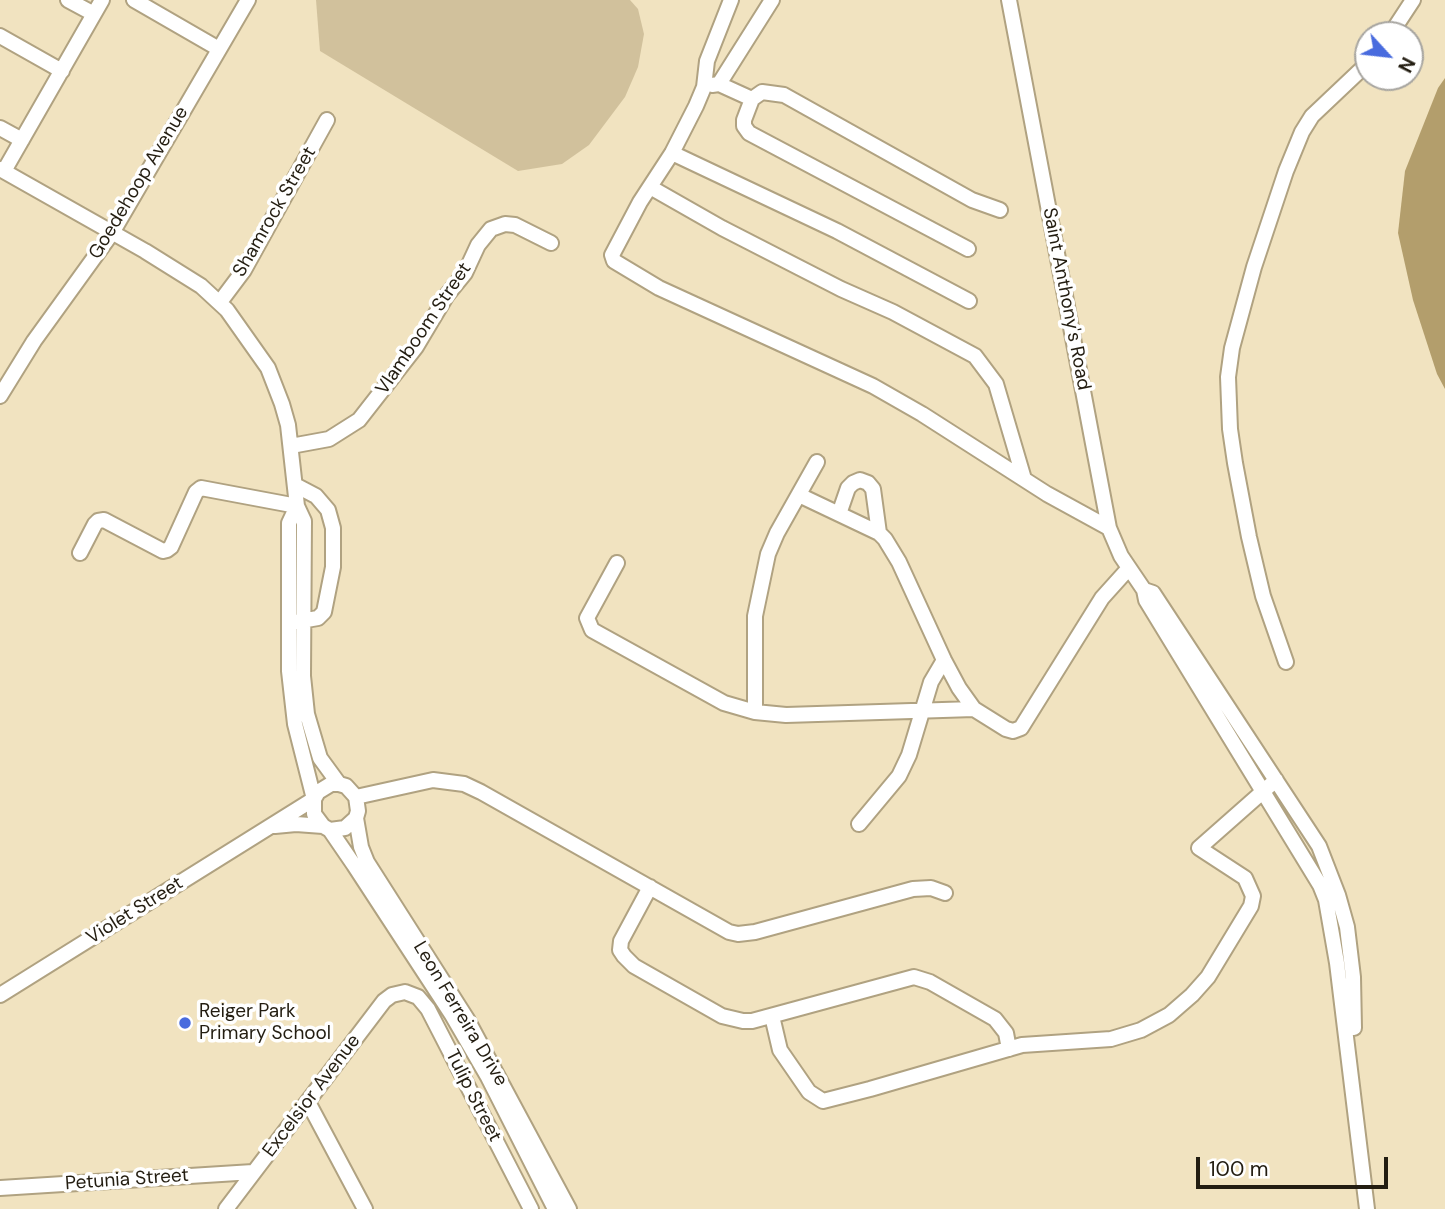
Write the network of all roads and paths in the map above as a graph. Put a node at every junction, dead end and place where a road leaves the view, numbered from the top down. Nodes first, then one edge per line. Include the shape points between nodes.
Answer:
1 (68, 0) edge
2 (102, 0) edge
3 (134, 0) edge
4 (248, 0) edge
5 (731, 0) edge
6 (772, 0) edge
7 (1009, 0) edge
8 (1413, 0) edge
9 (94, 14) junction
10 (1399, 21) edge
11 (0, 36) edge
12 (219, 49) junction
13 (62, 71) junction
14 (1354, 76) edge
15 (719, 84) junction
16 (704, 87) junction
17 (752, 99) junction
18 (327, 120) dead end
19 (0, 128) edge
20 (22, 140) junction
21 (672, 153) junction
22 (2, 170) edge
23 (650, 187) junction
24 (1000, 210) dead end
25 (113, 233) junction
26 (551, 243) dead end
27 (968, 248) dead end
28 (969, 301) dead end
29 (220, 302) junction
30 (0, 396) edge
31 (291, 446) junction
32 (817, 462) dead end
33 (1024, 479) junction
34 (295, 485) junction
35 (799, 495) junction
36 (297, 506) junction
37 (839, 514) junction
38 (1109, 528) junction
39 (879, 533) junction
40 (80, 553) dead end
41 (617, 562) dead end
42 (1129, 568) junction
43 (1144, 590) junction
44 (296, 622) junction
45 (944, 660) junction
46 (1286, 662) dead end
47 (974, 709) junction
48 (921, 711) junction
49 (755, 712) junction
50 (1276, 780) junction
51 (339, 784) junction
52 (1263, 791) junction
53 (356, 797) junction
54 (314, 799) junction
55 (356, 818) junction
56 (859, 824) dead end
57 (270, 826) junction
58 (326, 828) junction
59 (650, 887) junction
60 (945, 893) dead end
61 (405, 992) joint
62 (0, 995) edge
63 (772, 1016) junction
64 (1009, 1049) junction
65 (308, 1102) junction
66 (1356, 1105) junction
67 (253, 1172) junction
68 (0, 1188) edge
69 (226, 1209) edge
70 (365, 1209) edge
71 (531, 1209) edge
72 (555, 1209) edge
73 (569, 1209) edge
74 (1367, 1209) edge

1 - 9 street
2 - 9 street
3 - 12 street
4 - 12 street, Goedehoop Avenue
5 - 16 street via 706,61
6 - 15 street
7 - 38 street, Saint Anthony's Road
8 - 10 street
9 - 13 street
11 - 13 street
12 - 25 street, Goedehoop Avenue
13 - 20 street
14 - 46 street via 1302,132 1254,267 1228,377 1230,429 1249,537
15 - 16 street
15 - 17 street
16 - 21 street
17 - 24 street via 762,92 784,95 972,200
17 - 27 street via 744,120 749,133
18 - 29 street, Shamrock Street via 244,270
19 - 20 street
20 - 22 street
21 - 23 street
21 - 28 street via 837,231
22 - 25 street
23 - 33 street via 975,356 996,384
23 - 33 street via 612,255 614,261 659,288 873,386
25 - 29 street via 188,277
25 - 30 street, Goedehoop Avenue
26 - 31 street, Vlamboom Street via 515,225 491,229 416,347 359,420 329,439
29 - 31 street via 268,368
31 - 34 street
32 - 35 street
33 - 38 street
34 - 36 street
34 - 44 street via 322,502 333,528 333,567 324,611 318,618
35 - 37 street
35 - 49 street via 768,554 758,594
36 - 40 street via 201,488 167,550 104,520 98,521
36 - 44 street via 303,521
37 - 39 street
37 - 39 street via 853,483 869,484
38 - 42 street, Saint Anthony's Road
39 - 45 street via 896,555
41 - 49 street via 587,618 592,630 724,703
42 - 43 street, Saint Anthony's Road
42 - 47 street via 1102,598 1021,728 1006,729
43 - 50 street via 1153,593
43 - 52 street
44 - 51 street via 307,715 320,758
44 - 54 street via 289,671 295,724
45 - 47 street
45 - 48 street
47 - 48 street
48 - 49 street
48 - 56 street via 899,776
50 - 52 street
50 - 66 street via 1319,846 1347,927
51 - 53 street
51 - 54 street via 324,787
52 - 64 street via 1199,848 1245,878 1253,896 1208,977 1192,995 1160,1020 1111,1039
52 - 66 street via 1326,900
53 - 55 street
53 - 59 street via 433,780 464,784
54 - 57 street, Violet Street
54 - 58 street via 314,814
55 - 58 street via 345,828
55 - 73 street, Leon Ferreira Drive via 367,862 467,1019
57 - 58 street
57 - 62 street, Violet Street
58 - 72 street, Leon Ferreira Drive via 464,1035
59 - 60 street via 738,934 913,889
59 - 63 street via 621,941 620,950 628,962 722,1016 743,1021
61 - 65 street, Excelsior Avenue via 384,1001
61 - 71 street, Tulip Street via 418,997 428,1009
63 - 64 street via 904,978 922,978 995,1019 1006,1033
63 - 64 street via 780,1050 809,1092 823,1101
65 - 67 street, Excelsior Avenue
65 - 70 street
66 - 74 street
67 - 68 street, Petunia Street
67 - 69 street, Excelsior Avenue

